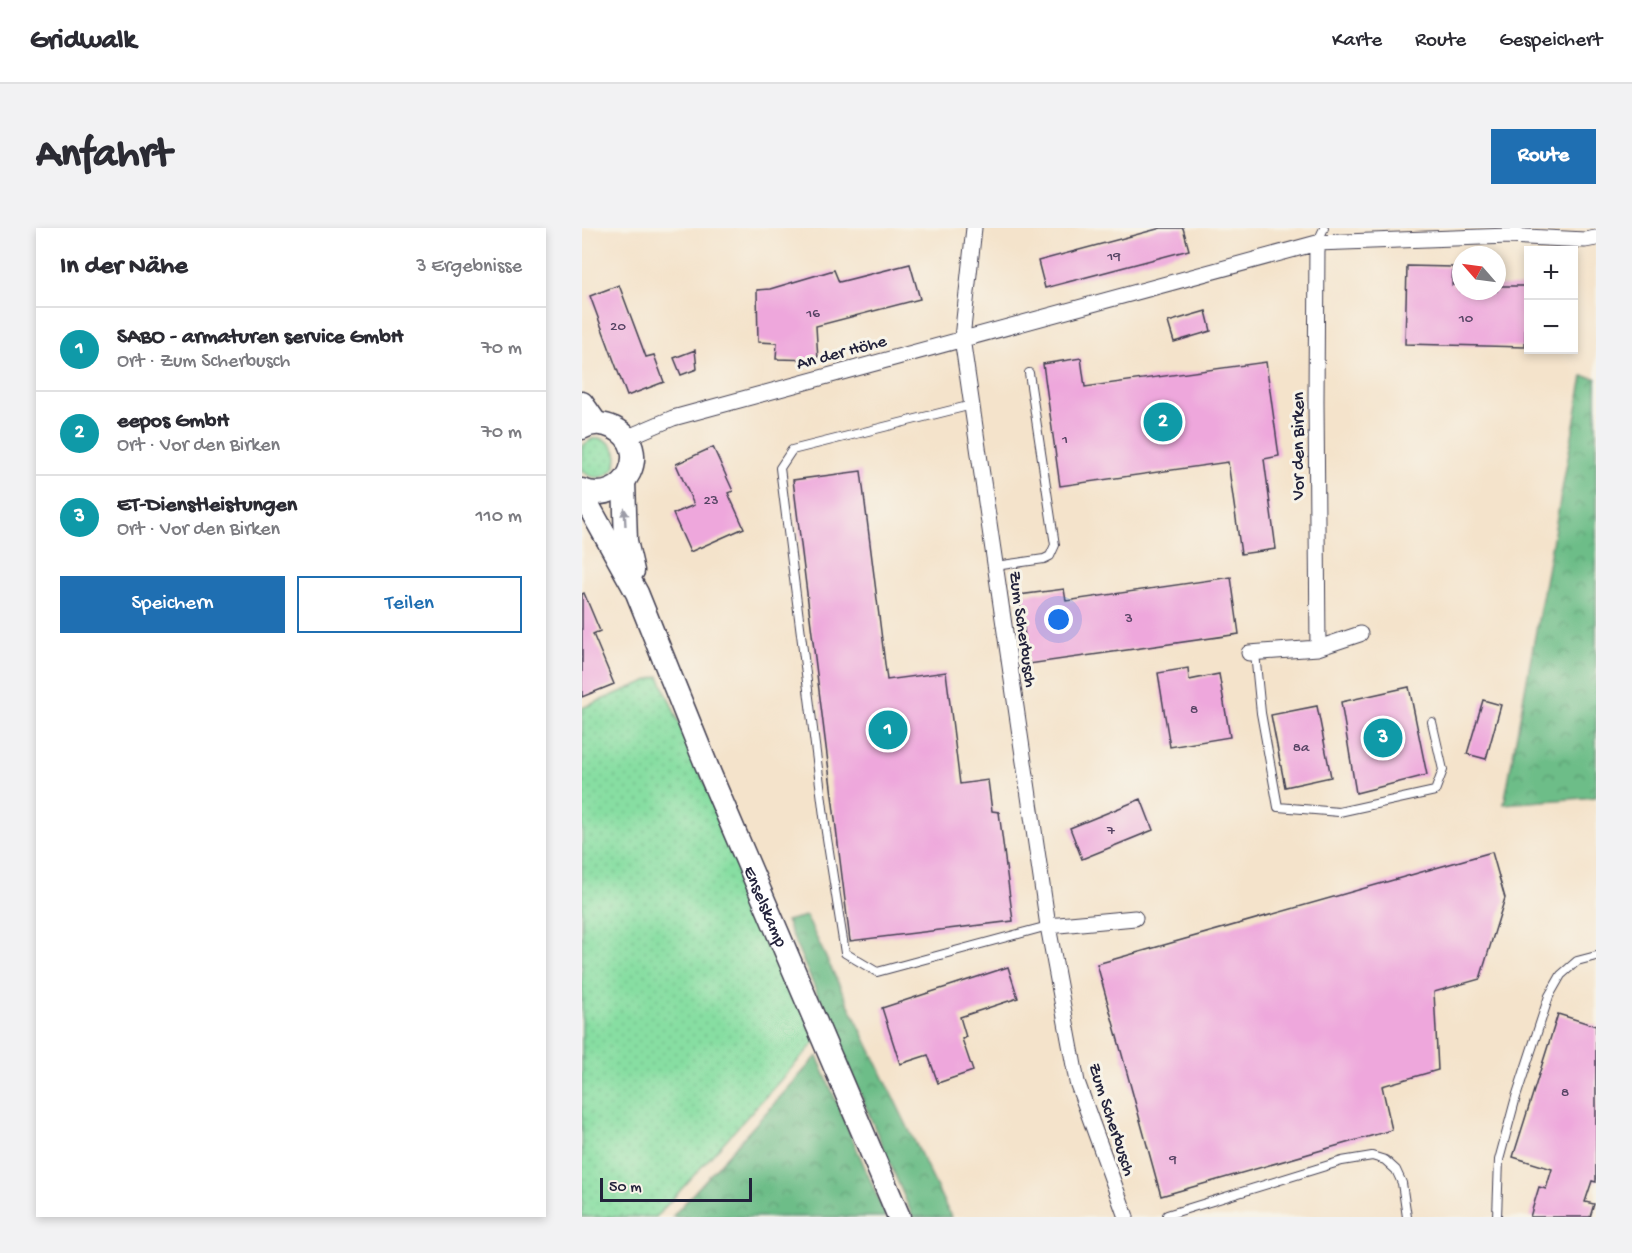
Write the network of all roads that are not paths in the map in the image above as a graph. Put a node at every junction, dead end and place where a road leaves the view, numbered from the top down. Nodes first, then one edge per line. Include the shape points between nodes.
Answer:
1 (974, 228) edge
2 (1324, 228) edge
3 (1596, 238) edge
4 (1317, 243) junction
5 (962, 338) junction
6 (1029, 373) dead end
7 (582, 403) edge
8 (972, 405) junction
9 (589, 426) edge
10 (626, 438) junction
11 (624, 482) junction
12 (582, 492) edge
13 (995, 566) junction
14 (637, 593) junction
15 (1360, 634) dead end
16 (1318, 648) junction
17 (1252, 653) joint
18 (1432, 722) dead end
19 (1135, 918) dead end
20 (1048, 926) junction
21 (1596, 956) edge
22 (1167, 1215) dead end
23 (899, 1217) edge
24 (1126, 1217) edge
25 (1407, 1217) edge
26 (1497, 1217) edge

1 - 5 street
2 - 4 lane
3 - 4 street via 1509,236
4 - 5 street
4 - 16 street, Vor den Birken
5 - 8 street, Zum Scherbusch
5 - 10 street, An der Höhe via 673,418
6 - 13 lane via 1055,544 1050,556 1044,559
7 - 9 main road
8 - 13 street, Zum Scherbusch
8 - 20 lane via 792,450 780,468 826,832 845,953 877,972
9 - 10 main road via 608,425
10 - 11 main road, Enselskamp via 632,468
11 - 12 main road, Enselskamp via 603,494
14 -> 11 main road, Enselskamp via 626,541
12 - 14 main road, Enselskamp
13 - 20 street, Zum Scherbusch
14 - 23 main road, Enselskamp
15 - 16 street
16 - 17 street
17 - 18 lane via 1278,807 1339,812 1435,791 1443,770
19 - 20 street
20 - 24 street, Zum Scherbusch via 1077,1082
21 - 26 lane via 1577,961 1561,975 1549,996 1499,1160
22 - 25 lane via 1342,1161 1372,1156 1385,1160 1396,1170

